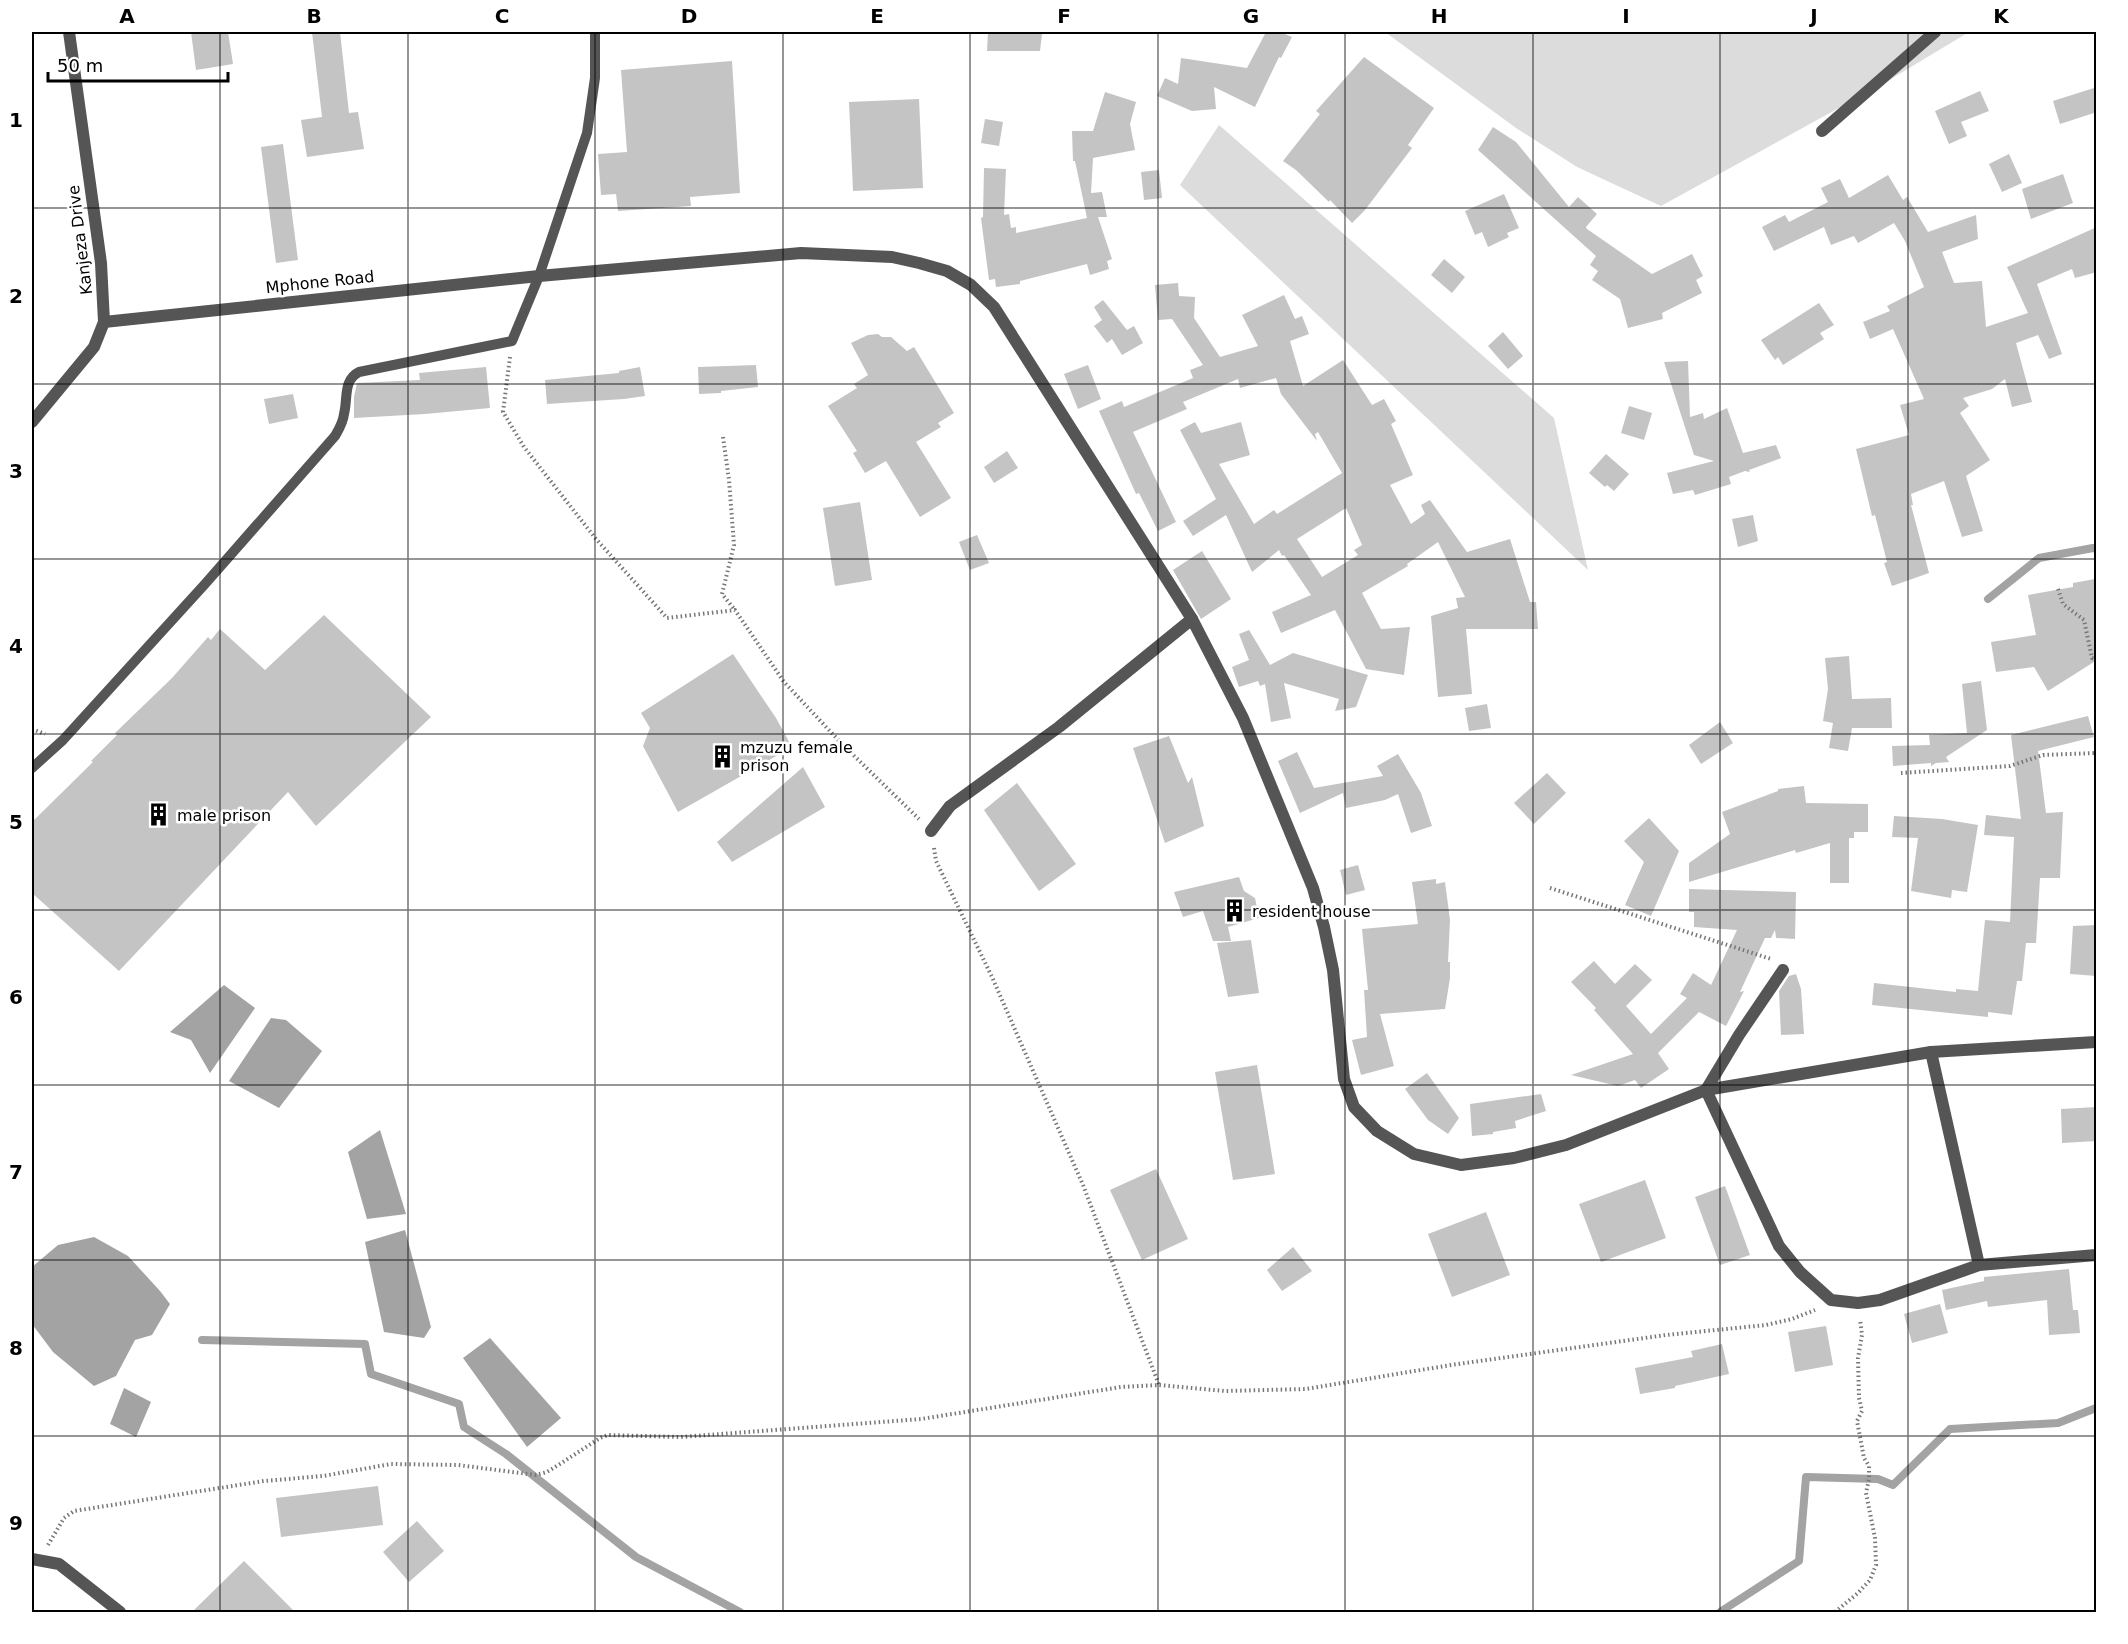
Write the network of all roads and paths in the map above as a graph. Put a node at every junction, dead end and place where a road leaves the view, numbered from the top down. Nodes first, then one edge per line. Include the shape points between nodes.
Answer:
1 (69, 32) edge
2 (595, 32) edge
3 (1935, 32) edge
4 (1822, 131) dead end
5 (539, 276) junction
6 (104, 322) junction
7 (512, 341) junction
8 (32, 422) edge
9 (723, 437) dead end
10 (2058, 589) dead end
11 (735, 610) junction
12 (1192, 620) junction
13 (2097, 659) edge
14 (2097, 753) edge
15 (32, 768) edge
16 (1901, 773) dead end
17 (931, 831) junction
18 (1550, 888) dead end
19 (1784, 970) joint
20 (2097, 1042) edge
21 (1931, 1052) junction
22 (1706, 1090) junction
23 (2097, 1255) edge
24 (1979, 1265) junction
25 (1831, 1300) junction
26 (1858, 1303) junction
27 (1159, 1385) junction
28 (35, 1560) edge
29 (120, 1612) edge
30 (1835, 1612) edge

1 - 6 street, Kanjeza Drive via 101,263
2 - 5 lane via 595,78 587,133
3 - 4 street
5 - 6 street, Mphone Road
5 - 7 lane
5 - 12 street, Mphone Road via 801,254 892,257 947,271 994,307
6 - 8 street, Kanjeza Drive via 94,347
7 - 11 path via 503,412 524,447 596,539 667,618
7 - 15 lane via 352,376 347,385 342,425 335,436 63,740
9 - 11 path via 734,545 722,594
10 - 13 path via 2063,604 2084,620 2092,658
11 - 17 path via 784,682
12 - 17 street via 1059,727 950,806
12 - 22 street, Mphone Road via 1243,718 1313,888 1333,970 1344,1079 1354,1107 1377,1131 1414,1154 1461,1165 1514,1158 1566,1145
14 - 16 path via 2043,755 2010,766
17 - 27 path via 936,861 992,977 1083,1185
18 - 19 path via 1778,962
19 - 22 street
20 - 21 street, Mphone Road
21 - 22 street, Mphone Road
21 - 24 street
22 - 25 street via 1779,1246
23 - 24 street
24 - 26 street
25 - 26 street
25 - 27 path via 1792,1319 1766,1325 1666,1335 1306,1389 1225,1391
26 - 30 path via 1862,1411 1857,1421 1869,1466 1866,1493 1876,1565 1870,1580
27 - 28 path via 1121,1387 921,1419 681,1437 609,1435 536,1475 458,1466 391,1464 264,1481 74,1511 64,1518
28 - 29 street via 59,1564

